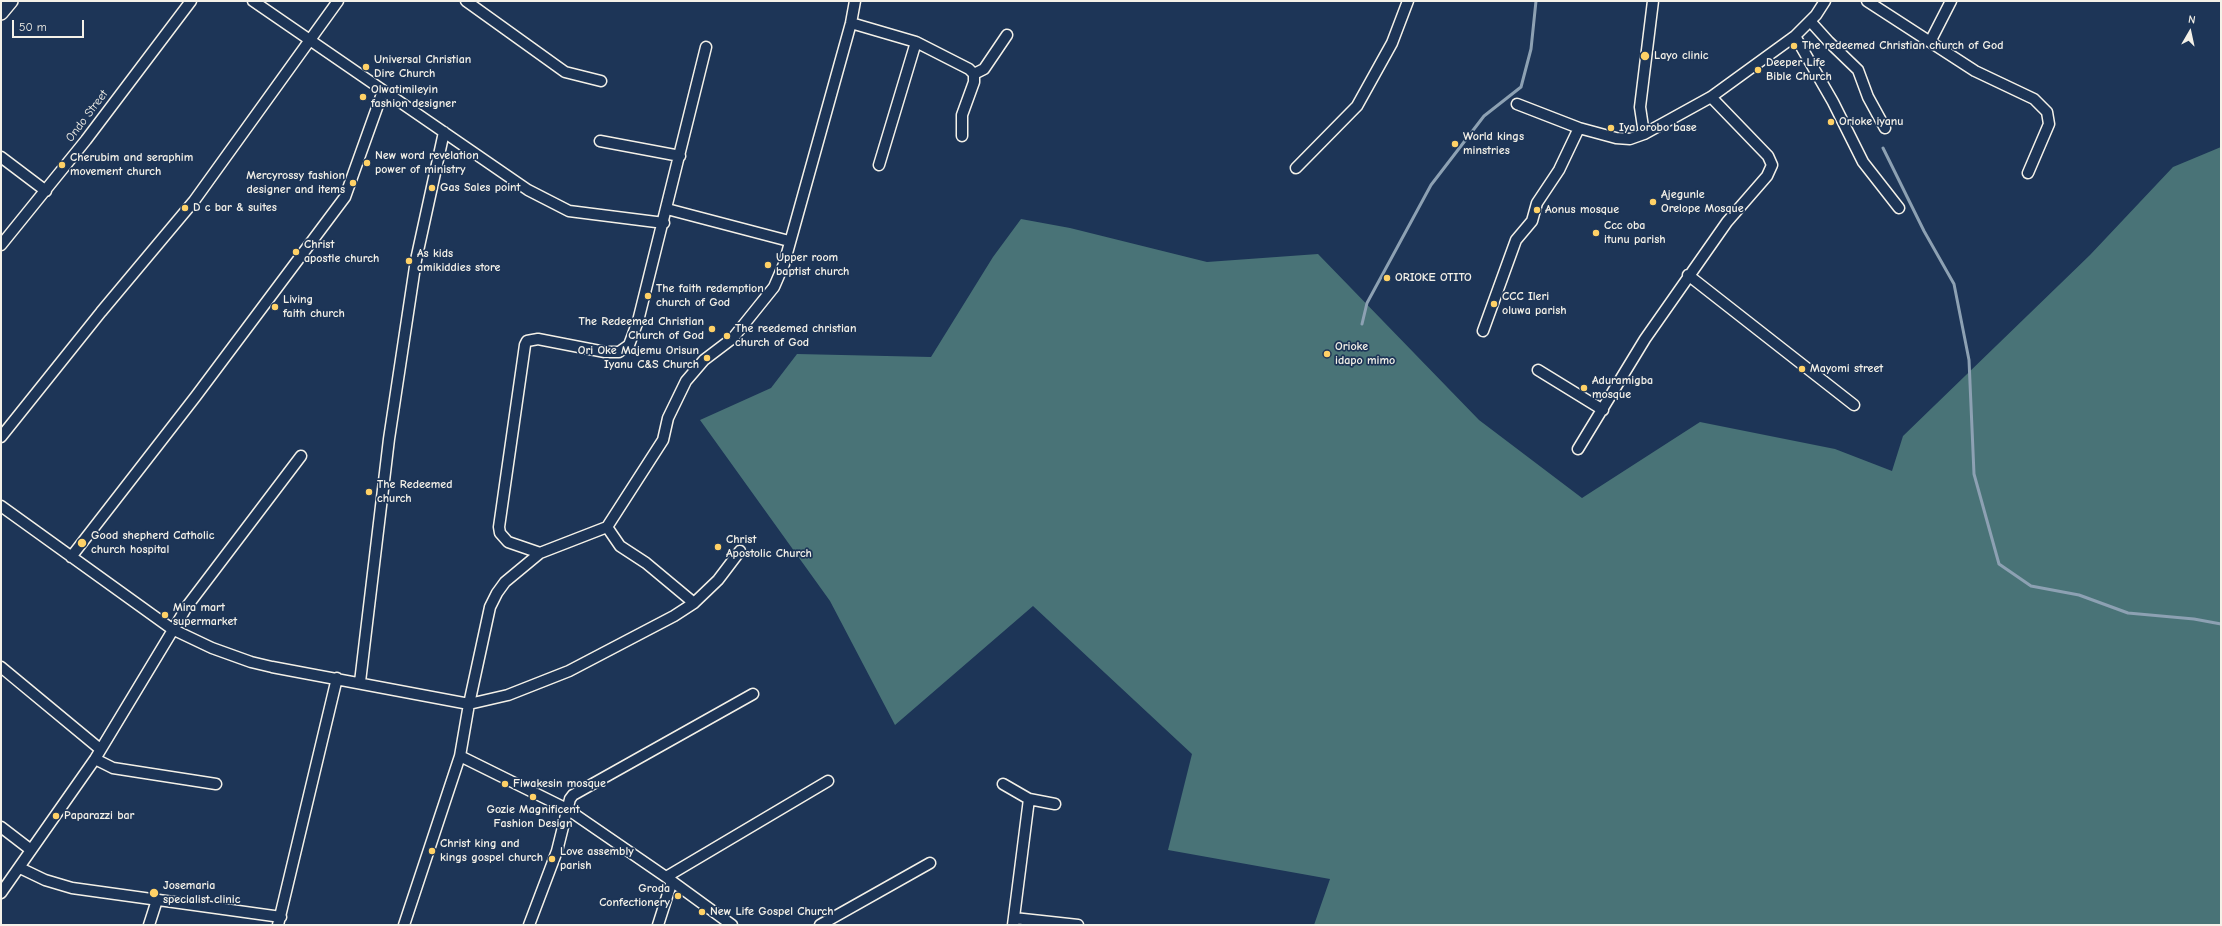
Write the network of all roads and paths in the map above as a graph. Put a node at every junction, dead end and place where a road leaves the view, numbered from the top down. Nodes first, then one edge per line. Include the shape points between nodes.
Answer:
1 (11, 1) edge
2 (191, 1) edge
3 (253, 1) edge
4 (338, 1) edge
5 (466, 1) edge
6 (855, 1) edge
7 (1408, 1) edge
8 (1653, 1) edge
9 (1825, 1) edge
10 (1867, 1) edge
11 (1951, 1) edge
12 (1, 12) edge
13 (1810, 21) junction
14 (851, 23) junction
15 (1007, 35) dead end
16 (1795, 36) junction
17 (310, 40) junction
18 (916, 42) junction
19 (1930, 42) junction
20 (706, 47) dead end
21 (974, 74) junction
22 (601, 81) dead end
23 (383, 92) junction
24 (1710, 97) junction
25 (1517, 104) dead end
26 (1579, 128) junction
27 (1885, 128) dead end
28 (444, 132) junction
29 (1644, 134) junction
30 (962, 136) dead end
31 (600, 141) dead end
32 (680, 156) junction
33 (1, 157) edge
34 (879, 165) dead end
35 (1296, 168) dead end
36 (2028, 173) dead end
37 (46, 191) junction
38 (1899, 208) dead end
39 (667, 209) junction
40 (664, 223) junction
41 (789, 242) junction
42 (1, 245) edge
43 (1688, 275) junction
44 (1483, 331) dead end
45 (1538, 370) dead end
46 (1854, 405) dead end
47 (1603, 410) junction
48 (1, 437) edge
49 (1578, 449) dead end
50 (301, 456) dead end
51 (1, 506) edge
52 (607, 527) junction
53 (740, 551) dead end
54 (540, 553) junction
55 (71, 556) junction
56 (694, 603) junction
57 (172, 629) junction
58 (1, 667) edge
59 (337, 678) junction
60 (360, 682) junction
61 (753, 694) dead end
62 (469, 704) junction
63 (100, 749) junction
64 (460, 756) junction
65 (95, 759) junction
66 (828, 781) dead end
67 (216, 784) dead end
68 (1003, 784) dead end
69 (1029, 799) junction
70 (1055, 804) dead end
71 (568, 809) junction
72 (1, 827) edge
73 (31, 850) junction
74 (930, 863) dead end
75 (20, 868) junction
76 (669, 879) junction
77 (1, 893) edge
78 (157, 900) junction
79 (280, 921) edge
80 (1014, 921) edge
81 (149, 925) edge
82 (404, 925) edge
83 (529, 925) edge
84 (658, 925) edge
85 (732, 925) edge
86 (820, 925) edge
87 (1078, 925) edge

1 - 12 street
2 - 37 street, Ondo Street
3 - 17 street
4 - 17 street
5 - 22 street via 565,72
6 - 14 street
7 - 35 street via 1392,43 1357,106
8 - 29 street via 1640,107
9 - 13 street
10 - 19 street
11 - 19 street
13 - 16 street
13 - 27 street via 1858,70 1868,97
14 - 18 street
14 - 41 street
15 - 21 street via 984,69
16 - 24 street
16 - 38 street via 1833,102 1863,162
17 - 23 street
17 - 48 street via 194,200
18 - 21 street via 961,64
18 - 34 street
19 - 36 street via 1974,71 2034,99 2047,112 2049,124
20 - 32 street
21 - 30 street via 974,82 962,116
23 - 28 street
23 - 55 street via 345,198 196,396
24 - 29 street
24 - 43 street via 1768,156 1772,165 1767,176 1727,222
25 - 26 street
26 - 29 street via 1616,138 1630,139
26 - 44 street via 1559,170 1537,203 1532,221 1516,240
28 - 40 street via 528,190 569,211
28 - 60 street via 416,260 389,439
31 - 32 street
32 - 39 street
33 - 37 street
37 - 42 street, Ondo Street
39 - 40 street
39 - 41 street
40 - 54 street via 638,321 631,341 624,350 605,352 538,339 527,341 525,345 499,527 503,538 508,542
41 - 52 street via 784,264 774,288 733,338 704,360 686,381 668,418 663,440
43 - 46 street
43 - 47 street via 1645,339
45 - 47 street
47 - 49 street
50 - 57 street
51 - 55 street
52 - 54 street
52 - 56 street via 620,546 646,563
53 - 56 street via 718,580
54 - 62 street via 505,582 497,593 490,608
55 - 57 street
56 - 62 street via 631,640 569,671 508,696
57 - 59 street via 212,648 251,662
57 - 63 street
58 - 63 street
59 - 60 street
59 - 79 street
60 - 62 street
61 - 71 street via 581,790 570,799
62 - 64 street
63 - 65 street
64 - 71 street
64 - 82 street
65 - 67 street via 113,768
65 - 73 street
66 - 76 street
68 - 69 street
69 - 70 street
69 - 80 street
71 - 76 street
71 - 83 street via 557,851
72 - 73 street
73 - 75 street
74 - 86 street
75 - 77 street
75 - 78 street via 45,880 72,888
76 - 84 street
76 - 85 street
78 - 79 street
78 - 81 street
80 - 87 street

